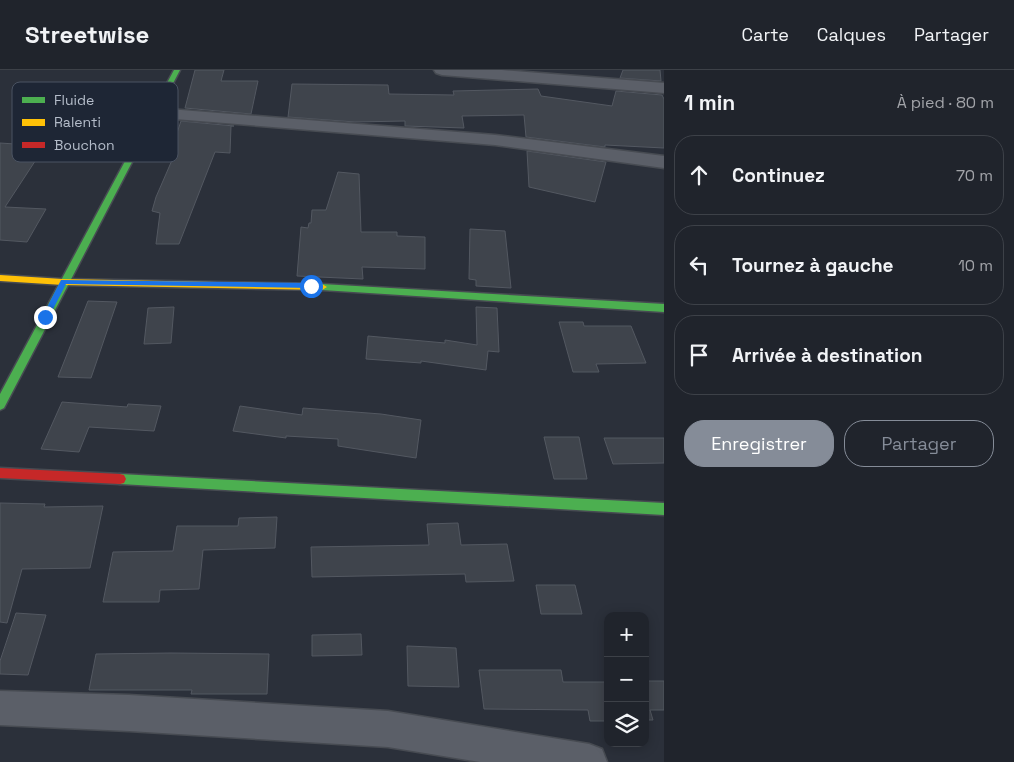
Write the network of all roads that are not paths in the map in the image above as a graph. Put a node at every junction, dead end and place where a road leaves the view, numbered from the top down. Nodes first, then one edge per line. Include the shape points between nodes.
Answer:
1 (177, 70) edge
2 (442, 70) edge
3 (171, 82) edge
4 (664, 88) edge
5 (178, 115) edge
6 (129, 162) edge
7 (664, 162) edge
8 (0, 278) edge
9 (63, 282) junction
10 (664, 308) edge
11 (0, 405) edge
12 (0, 474) edge
13 (664, 509) edge
14 (0, 708) edge
15 (589, 762) edge

1 - 3 street
2 - 4 street
5 - 7 street via 495,140
6 - 9 street
8 - 9 street
9 - 10 street via 311,286
9 - 11 street
12 - 13 street
14 - 15 street via 388,729

